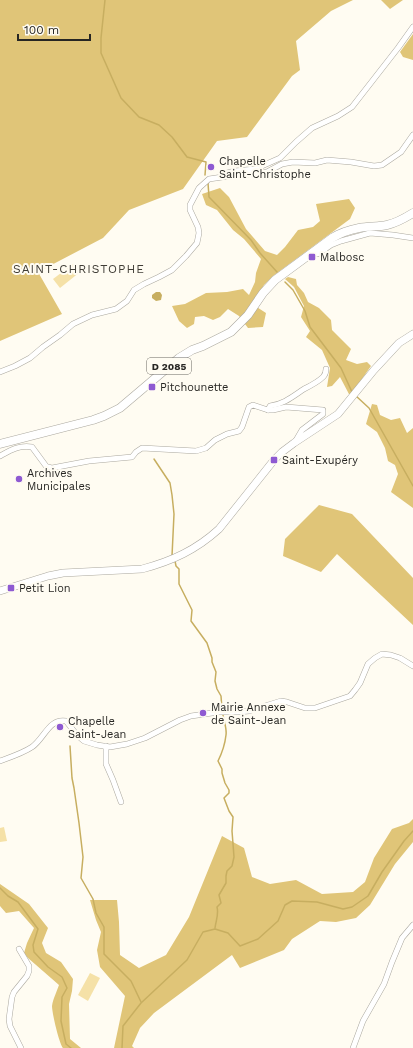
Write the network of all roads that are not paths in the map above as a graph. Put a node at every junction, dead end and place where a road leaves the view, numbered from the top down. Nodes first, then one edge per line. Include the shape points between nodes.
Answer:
1 (413, 27) edge
2 (413, 135) edge
3 (213, 178) junction
4 (413, 213) edge
5 (413, 238) edge
6 (313, 251) junction
7 (413, 334) edge
8 (326, 369) dead end
9 (0, 372) edge
10 (268, 410) junction
11 (294, 443) junction
12 (0, 444) edge
13 (0, 456) edge
14 (0, 591) edge
15 (413, 666) edge
16 (106, 746) junction
17 (0, 761) edge
18 (120, 802) dead end
19 (413, 925) edge
20 (19, 949) dead end
21 (21, 1048) edge
22 (353, 1048) edge

1 - 3 street via 352,107 312,128 273,161 255,169 235,171
2 - 3 street via 401,152 382,165 327,160 315,163 293,162 282,164 267,172
3 - 9 street via 199,188 190,205 198,227 198,243 172,270 134,290 127,301 116,309 92,315 73,324 30,358
4 - 6 main road, D 2085 via 386,225 340,233
5 - 6 street via 370,233 340,241 318,254
6 - 12 main road, D 2085 via 275,280 231,332 178,358 120,408 93,420
7 - 11 main road via 399,344 374,370 338,414
8 - 10 street via 322,378 279,405 270,406
10 - 11 street via 323,410 323,414 302,430
10 - 13 street via 252,404 239,430 196,451 142,448 132,457 52,468 46,466 32,447 17,447
11 - 14 main road via 274,460 219,529 187,553 142,568 63,573
15 - 16 street via 400,658 382,654 368,664 360,683 350,696 315,708 305,708 281,701 249,711 191,716 145,738 127,744
16 - 17 street via 84,741 66,721 58,721 37,744
16 - 18 street via 106,764
19 - 22 street via 402,938 384,984 363,1022
20 - 21 street via 29,966 29,971 14,992 9,1019

